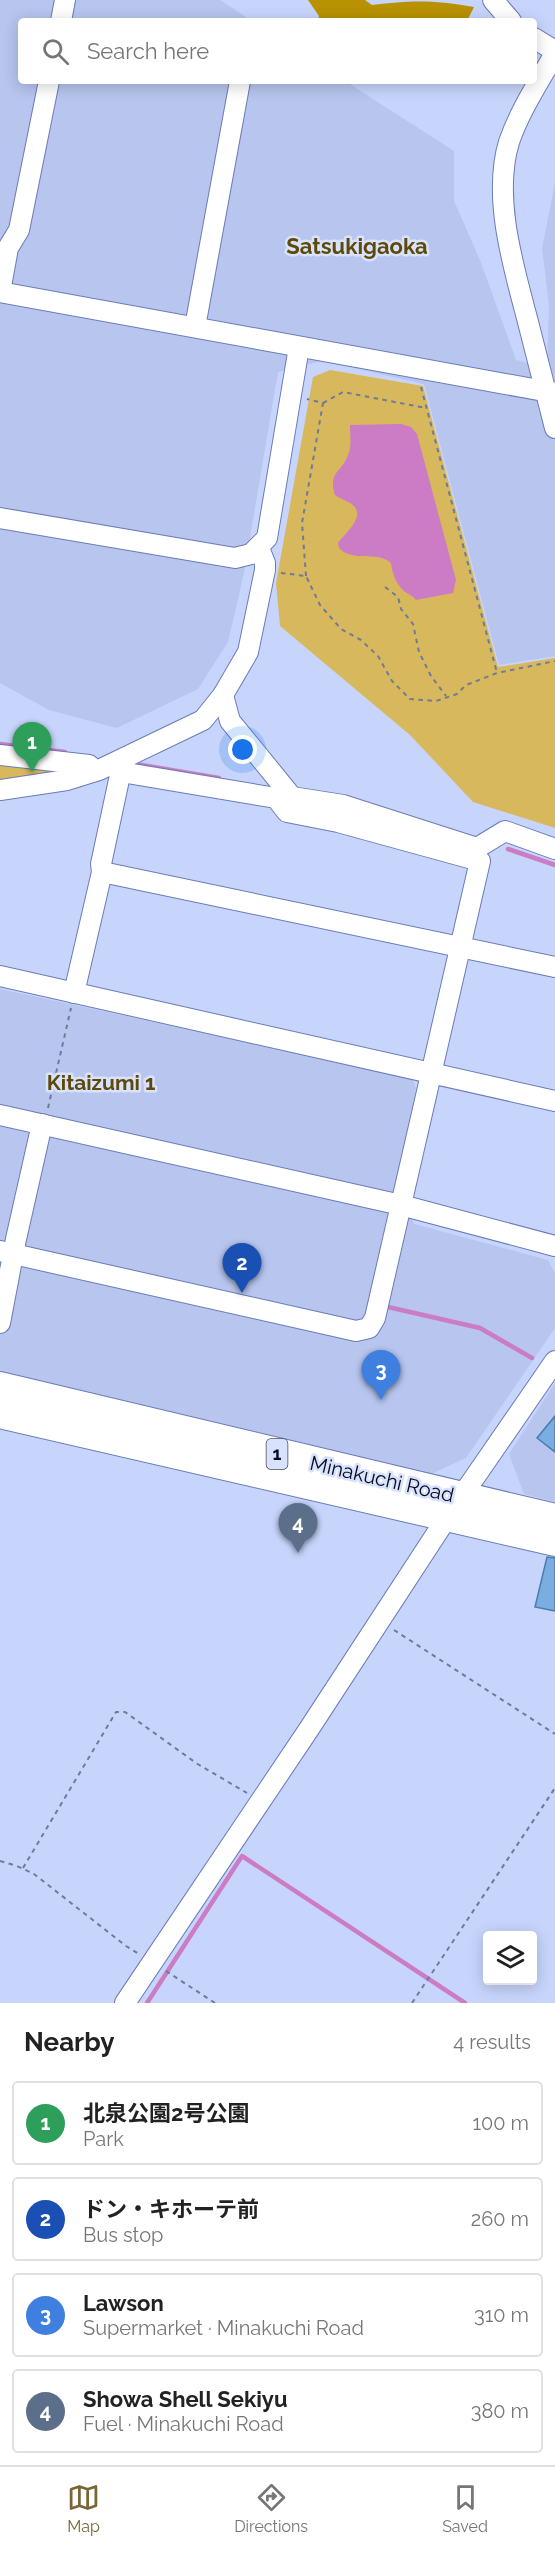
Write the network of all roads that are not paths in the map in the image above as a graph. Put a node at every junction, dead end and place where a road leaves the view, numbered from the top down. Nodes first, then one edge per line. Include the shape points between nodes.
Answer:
1 (65, 0) edge
2 (493, 0) edge
3 (62, 18) edge
4 (508, 18) edge
5 (537, 40) edge
6 (555, 52) edge
7 (537, 83) edge
8 (48, 84) edge
9 (239, 84) edge
10 (537, 84) edge
11 (4, 247) edge
12 (0, 292) edge
13 (195, 327) junction
14 (299, 347) junction
15 (550, 392) edge
16 (555, 428) edge
17 (0, 518) edge
18 (259, 548) junction
19 (222, 695) junction
20 (0, 755) edge
21 (122, 765) junction
22 (95, 771) junction
23 (0, 790) edge
24 (300, 806) junction
25 (555, 849) edge
26 (102, 872) junction
27 (460, 946) junction
28 (555, 967) edge
29 (0, 976) edge
30 (74, 993) junction
31 (430, 1075) junction
32 (555, 1101) edge
33 (0, 1115) edge
34 (42, 1124) junction
35 (401, 1205) junction
36 (555, 1246) edge
37 (7, 1253) edge
38 (0, 1323) edge
39 (555, 1361) edge
40 (0, 1387) edge
41 (0, 1414) edge
42 (454, 1507) junction
43 (555, 1519) edge
44 (555, 1541) edge
45 (125, 2003) edge

1 - 3 street
2 - 4 street
5 - 6 street
6 - 7 street
8 - 11 street via 19,230
9 - 13 street
10 - 15 street via 509,144 504,201 507,237
11 - 12 street
12 - 13 street
13 - 14 street
14 - 15 street
14 - 18 street via 267,538
15 - 16 street
17 - 18 street via 234,558
18 - 19 street via 265,570 248,652
19 - 21 street via 203,720
19 - 24 street via 230,722
20 - 22 street via 89,765
21 - 22 street
21 - 24 street via 276,798 287,812
21 - 26 street
22 - 23 street via 67,780
24 - 25 street via 343,805 477,849 505,831
24 - 27 street via 338,822 480,861
26 - 27 street
26 - 30 street
27 - 28 street
27 - 31 street
29 - 30 street
30 - 31 street
31 - 32 street
31 - 35 street
33 - 34 street
34 - 35 street
34 - 37 street
35 - 36 street
35 - 37 street via 375,1318 364,1331
37 - 38 street
39 - 42 street
40 - 42 highway, Minakuchi Road / 1
41 - 42 highway, Minakuchi Road / 1
42 - 43 highway, Minakuchi Road / 1
42 - 44 highway, Minakuchi Road / 1
42 - 45 street

